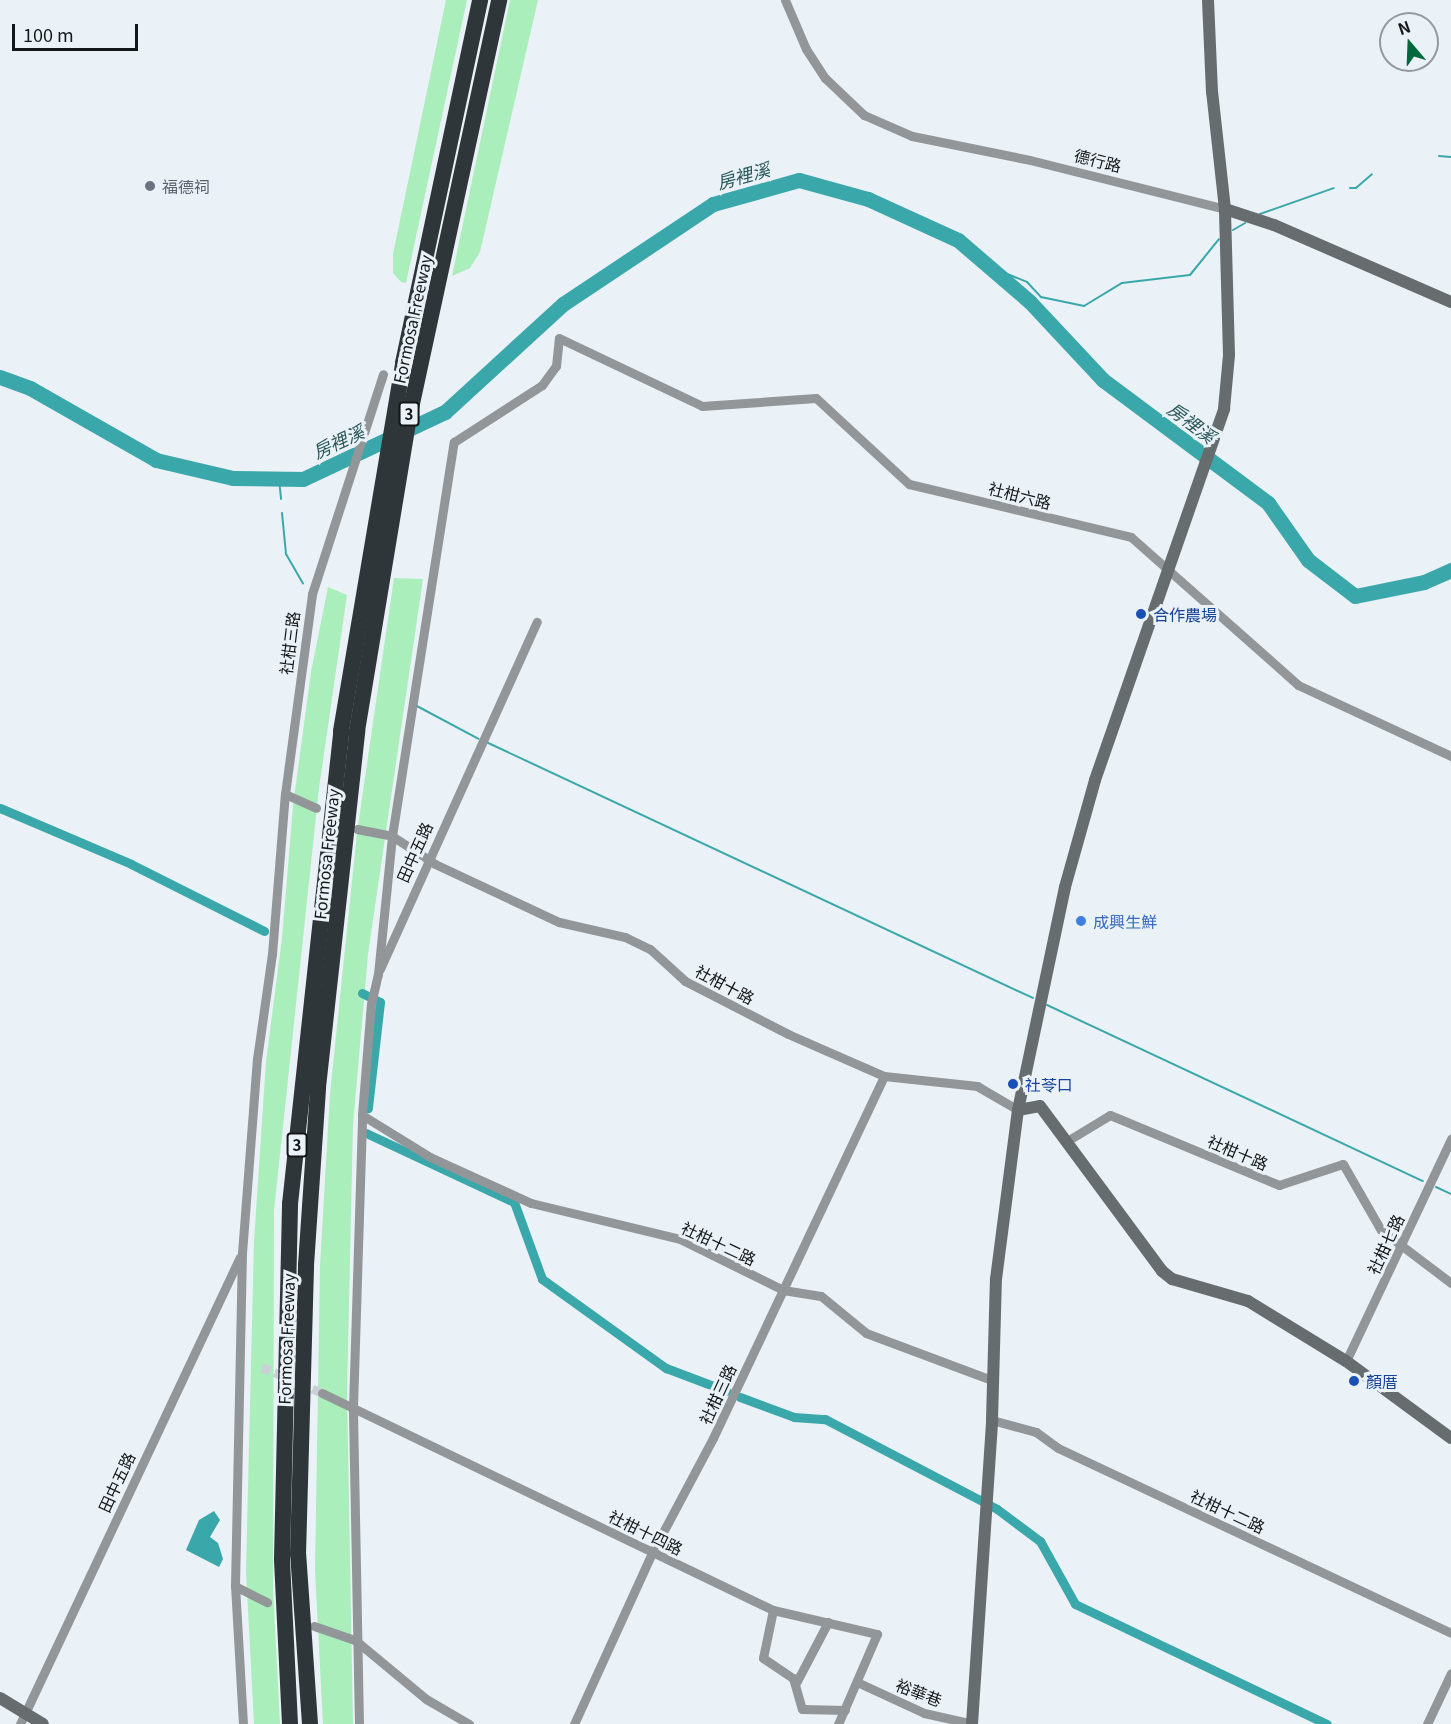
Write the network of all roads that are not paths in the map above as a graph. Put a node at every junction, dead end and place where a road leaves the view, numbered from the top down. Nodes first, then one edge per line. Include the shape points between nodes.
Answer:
1 (480, 0) edge
2 (499, 0) edge
3 (785, 0) edge
4 (1208, 0) edge
5 (1225, 210) junction
6 (1451, 302) edge
7 (383, 374) dead end
8 (1169, 570) junction
9 (537, 621) dead end
10 (1451, 756) edge
11 (285, 794) junction
12 (316, 808) dead end
13 (357, 829) dead end
14 (392, 836) junction
15 (427, 859) junction
16 (378, 974) junction
17 (884, 1076) junction
18 (1018, 1110) junction
19 (362, 1115) junction
20 (1451, 1139) edge
21 (1067, 1141) junction
22 (1401, 1244) junction
23 (242, 1253) junction
24 (1451, 1283) edge
25 (783, 1290) junction
26 (1346, 1361) junction
27 (992, 1380) junction
28 (322, 1393) tunnel mouth
29 (353, 1407) junction
30 (992, 1420) junction
31 (1451, 1438) edge
32 (653, 1551) junction
33 (235, 1586) junction
34 (267, 1602) dead end
35 (773, 1610) junction
36 (828, 1622) junction
37 (314, 1626) dead end
38 (1451, 1633) edge
39 (354, 1640) junction
40 (1451, 1673) edge
41 (857, 1682) junction
42 (796, 1683) junction
43 (0, 1698) edge
44 (844, 1710) junction
45 (22, 1719) edge
46 (43, 1724) edge
47 (243, 1724) edge
48 (290, 1724) edge
49 (310, 1724) edge
50 (358, 1724) edge
51 (469, 1724) edge
52 (574, 1724) edge
53 (838, 1724) edge
54 (972, 1724) edge
55 (1427, 1724) edge

1 - 48 highway, Formosa Freeway / 3 via 425,253 365,570 341,731 290,1204 282,1559
2 - 49 highway, Formosa Freeway / 3 via 408,422 357,731 318,1087 306,1265 298,1554
3 - 5 street, 德行路 via 806,49 825,78 864,115 912,136 1030,160
4 - 5 main road via 1212,92
5 - 6 main road, 德行路 via 1274,225
5 - 8 main road via 1229,355 1224,409
7 - 11 street, 社柑三路 via 306,620
8 - 10 street, 社柑六路 via 1298,685
8 - 14 street, 社柑六路 via 1131,537 909,484 816,398 702,406 559,338 556,366 542,385 454,442
8 - 18 main road via 1086,812 1065,887
9 - 15 street, 田中五路
11 - 12 street
11 - 23 street, 社柑三路 via 272,954 257,1059
13 - 14 street
14 - 15 street, 社柑十路
14 - 16 street
15 - 16 street, 田中五路
15 - 17 street, 社柑十路 via 559,922 625,937 650,949 685,981 788,1034
16 - 19 street via 371,1004
17 - 18 street, 社柑十路 via 977,1086
17 - 25 street, 社柑三路
18 - 21 main road via 1040,1106
18 - 27 main road via 1002,1212
19 - 25 street, 社柑十二路 via 430,1157 531,1203 680,1239
19 - 29 street
20 - 22 street, 社柑七路
21 - 22 street, 社柑十路 via 1110,1115 1279,1185 1344,1164 1381,1230
21 - 26 main road via 1162,1271 1172,1278 1248,1300
22 - 24 street
22 - 26 street, 社柑七路
23 - 33 street, 社柑三路
23 - 45 street, 田中五路
25 - 27 street, 社柑十二路 via 820,1296 866,1333
25 - 32 street, 社柑三路 via 713,1438
26 - 31 main road
27 - 30 main road
28 - 29 street, 社柑十四路
29 - 32 street, 社柑十四路
29 - 39 street
30 - 38 street, 社柑十二路 via 1036,1432 1058,1448
30 - 54 main road
32 - 35 street, 社柑十四路
32 - 52 street, 社柑三路
33 - 34 street
33 - 47 street, 社柑三路
35 - 36 street, 社柑十四路
35 - 42 street via 763,1658
36 - 41 street, 社柑十四路 via 877,1634
36 - 42 street
37 - 39 street
39 - 50 street
39 - 51 street via 426,1699
40 - 55 street
41 - 44 street, 社柑十四路
41 - 54 street, 裕華巷 via 924,1713
42 - 44 street via 802,1709
43 - 45 main road
44 - 53 street, 社柑十四路
45 - 46 main road

